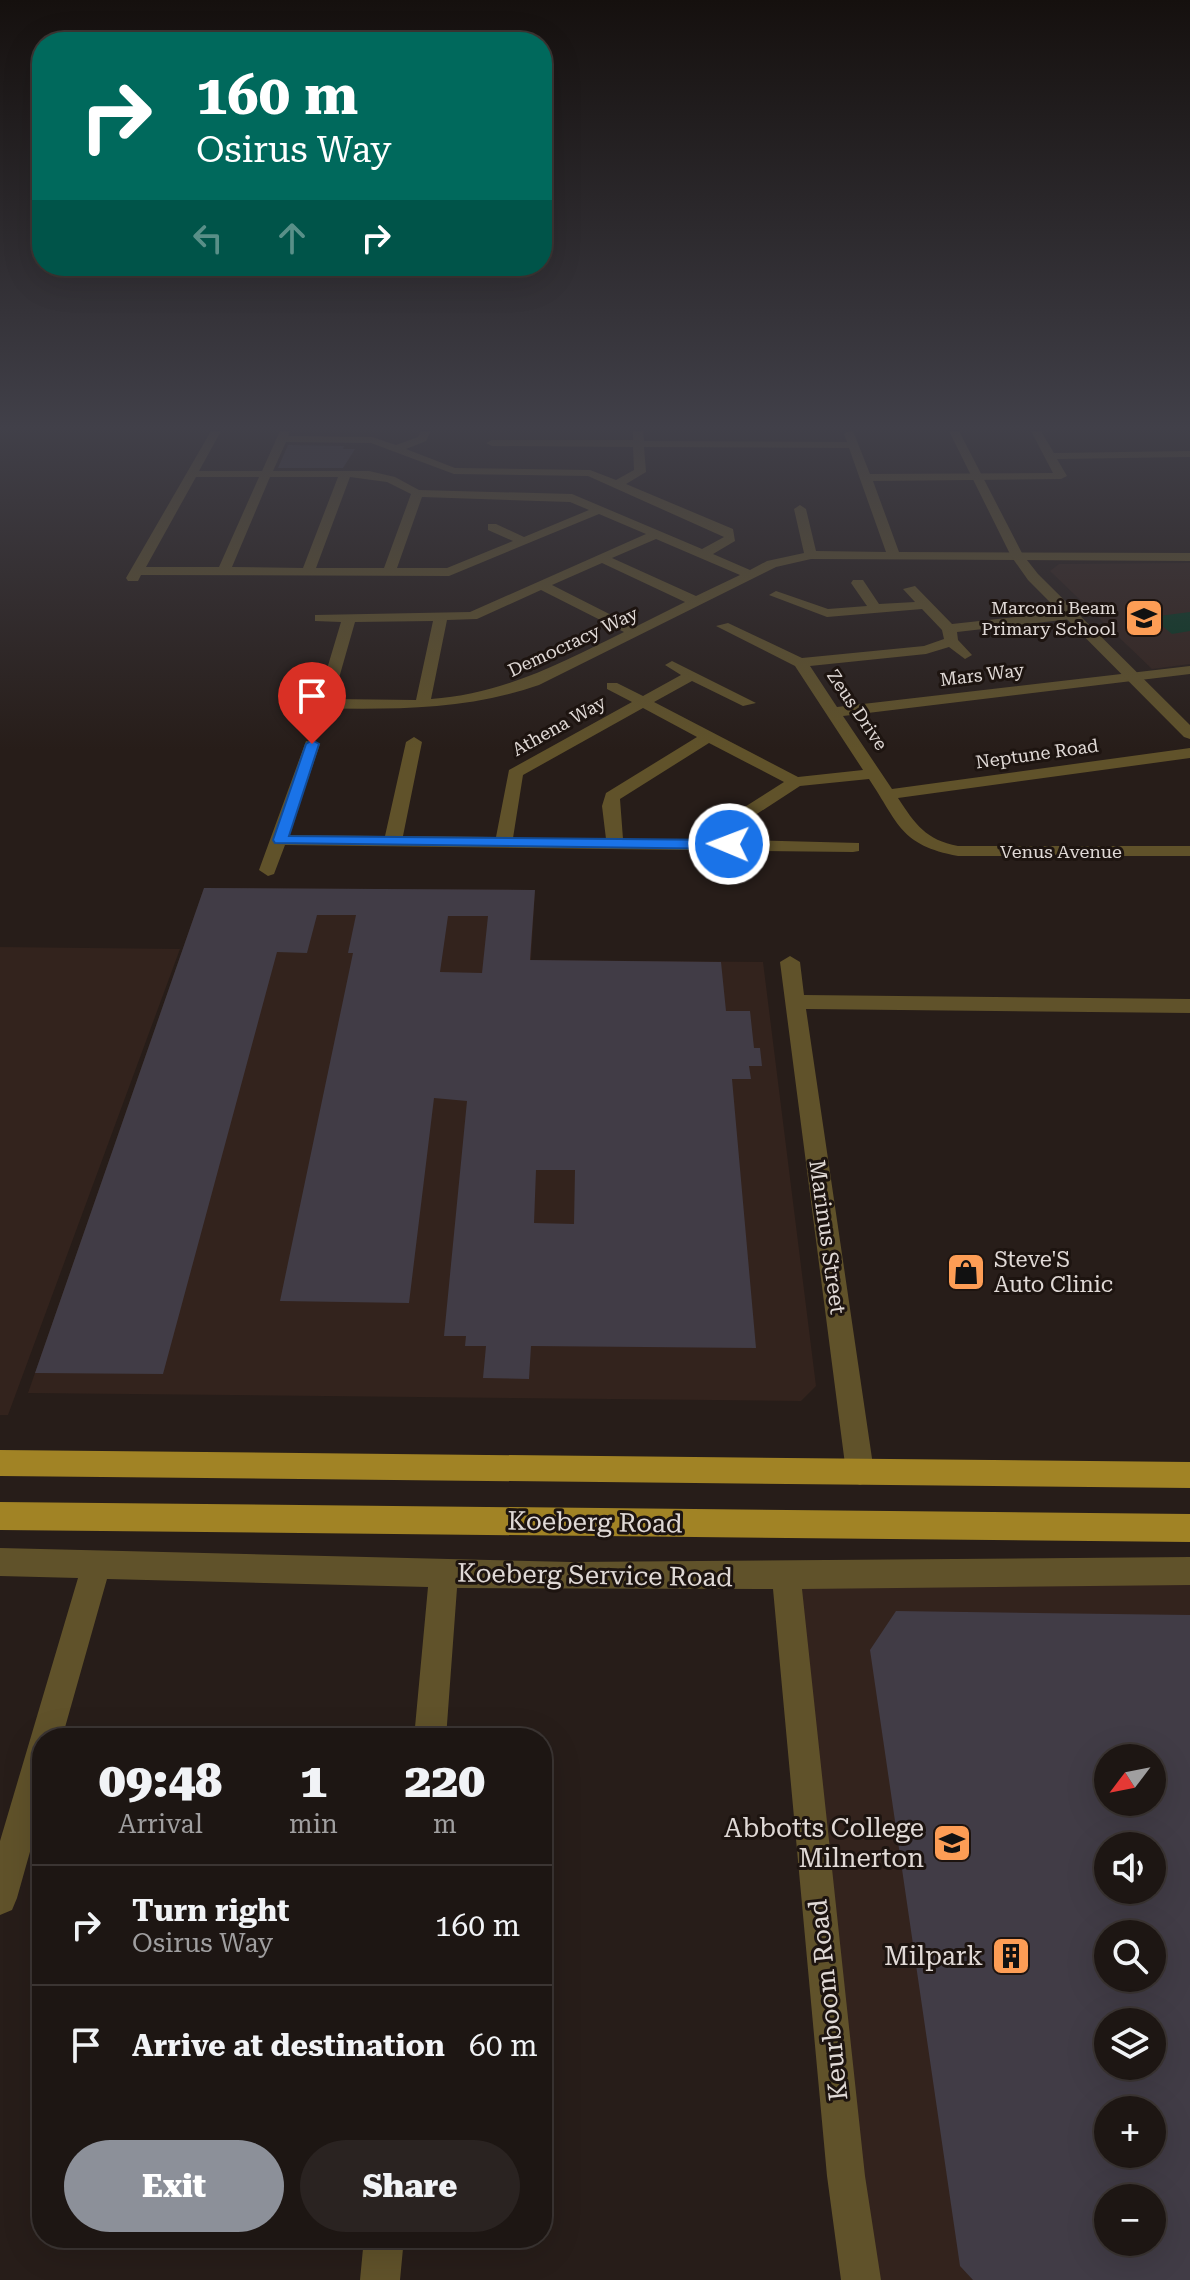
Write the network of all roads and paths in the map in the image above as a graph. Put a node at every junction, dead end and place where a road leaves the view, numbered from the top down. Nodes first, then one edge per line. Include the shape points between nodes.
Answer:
1 (156, 537) edge
2 (239, 537) edge
3 (321, 537) edge
4 (401, 537) edge
5 (515, 537) edge
6 (532, 537) edge
7 (650, 537) edge
8 (665, 537) edge
9 (731, 537) edge
10 (807, 537) edge
11 (887, 537) edge
12 (1007, 537) edge
13 (523, 541) junction
14 (703, 554) junction
15 (811, 555) junction
16 (894, 556) junction
17 (1017, 556) junction
18 (1190, 557) edge
19 (603, 559) junction
20 (223, 572) junction
21 (308, 572) junction
22 (389, 573) junction
23 (751, 575) junction
24 (858, 583) dead end
25 (541, 585) junction
26 (910, 589) dead end
27 (776, 595) dead end
28 (697, 602) junction
29 (922, 605) junction
30 (875, 608) junction
31 (1071, 615) junction
32 (320, 618) dead end
33 (349, 618) junction
34 (441, 618) junction
35 (723, 626) dead end
36 (635, 632) junction
37 (950, 635) junction
38 (965, 655) dead end
39 (800, 663) junction
40 (672, 665) dead end
41 (1190, 670) edge
42 (692, 675) junction
43 (1134, 677) junction
44 (612, 686) dead end
45 (294, 703) dead end
46 (423, 703) junction
47 (642, 703) junction
48 (748, 703) dead end
49 (324, 704) junction
50 (835, 712) junction
51 (1190, 734) edge
52 (708, 737) junction
53 (414, 742) dead end
54 (312, 744) dead end
55 (1190, 753) edge
56 (875, 773) junction
57 (796, 782) junction
58 (889, 794) junction
59 (280, 840) junction
60 (393, 841) junction
61 (504, 843) junction
62 (615, 843) junction
63 (729, 844) junction
64 (932, 846) joint
65 (853, 847) dead end
66 (1190, 851) edge
67 (268, 870) dead end
68 (790, 962) dead end
69 (796, 1002) junction
70 (1190, 1006) edge
71 (0, 1463) edge
72 (860, 1472) junction
73 (1190, 1475) edge
74 (0, 1516) edge
75 (1190, 1528) edge
76 (0, 1562) edge
77 (97, 1563) junction
78 (1190, 1571) edge
79 (444, 1573) junction
80 (786, 1576) junction
81 (49, 1728) edge
82 (431, 1728) edge
83 (32, 1788) edge
84 (0, 1898) edge
85 (383, 2248) edge
86 (380, 2280) edge
87 (861, 2280) edge

1 - 20 street via 135,574
2 - 20 street
3 - 21 street
4 - 22 street
5 - 13 street
6 - 13 street
7 - 19 street
8 - 14 street
9 - 14 street
10 - 15 street
11 - 16 street
12 - 17 street
13 - 22 street via 456,570
14 - 23 street
15 - 16 street, Democracy Way
15 - 23 street, Democracy Way
16 - 17 street, Democracy Way
17 - 18 street, Democracy Way
17 - 31 street
19 - 25 street
19 - 28 street
20 - 21 street
21 - 22 street
23 - 28 street, Democracy Way
24 - 30 street
25 - 34 street via 472,616
25 - 36 street
26 - 29 street
27 - 30 street via 827,613
28 - 36 street, Democracy Way
29 - 30 street
29 - 37 street
31 - 37 street
31 - 43 street
32 - 33 street
33 - 34 street
33 - 49 street
34 - 46 street
35 - 39 street, Zeus Drive
36 - 46 street, Democracy Way via 496,697
37 - 38 street
37 - 39 street via 926,650
39 - 50 street, Zeus Drive
40 - 42 street
41 - 43 street, Mars Way
42 - 47 street
42 - 48 street
43 - 50 street, Mars Way
43 - 51 street
44 - 47 street
45 - 49 street, Democracy Way
46 - 49 street, Democracy Way
47 - 52 street
47 - 61 street, Athena Way via 515,773
50 - 56 street, Zeus Drive
52 - 57 street
52 - 62 street via 612,797
53 - 60 street
54 - 59 street
55 - 58 street, Neptune Road
56 - 57 street
56 - 58 street, Zeus Drive
57 - 63 street via 735,821
58 - 64 street, Zeus Drive via 913,833
59 - 60 street
59 - 67 street
60 - 61 street
61 - 62 street
62 - 63 street
63 - 65 street
64 - 66 street, Venus Avenue via 981,853
68 - 69 street, Marinus Street
69 - 70 street
69 - 72 street, Marinus Street
71 - 72 main road
72 - 73 main road
74 - 75 main road, Koeberg Road
76 - 77 street, Koeberg Service Road
77 - 79 street, Koeberg Service Road
77 - 81 street
78 - 80 street, Koeberg Service Road
79 - 80 street, Koeberg Service Road
79 - 82 street
80 - 87 street, Keurboom Road
83 - 84 street
85 - 86 street

